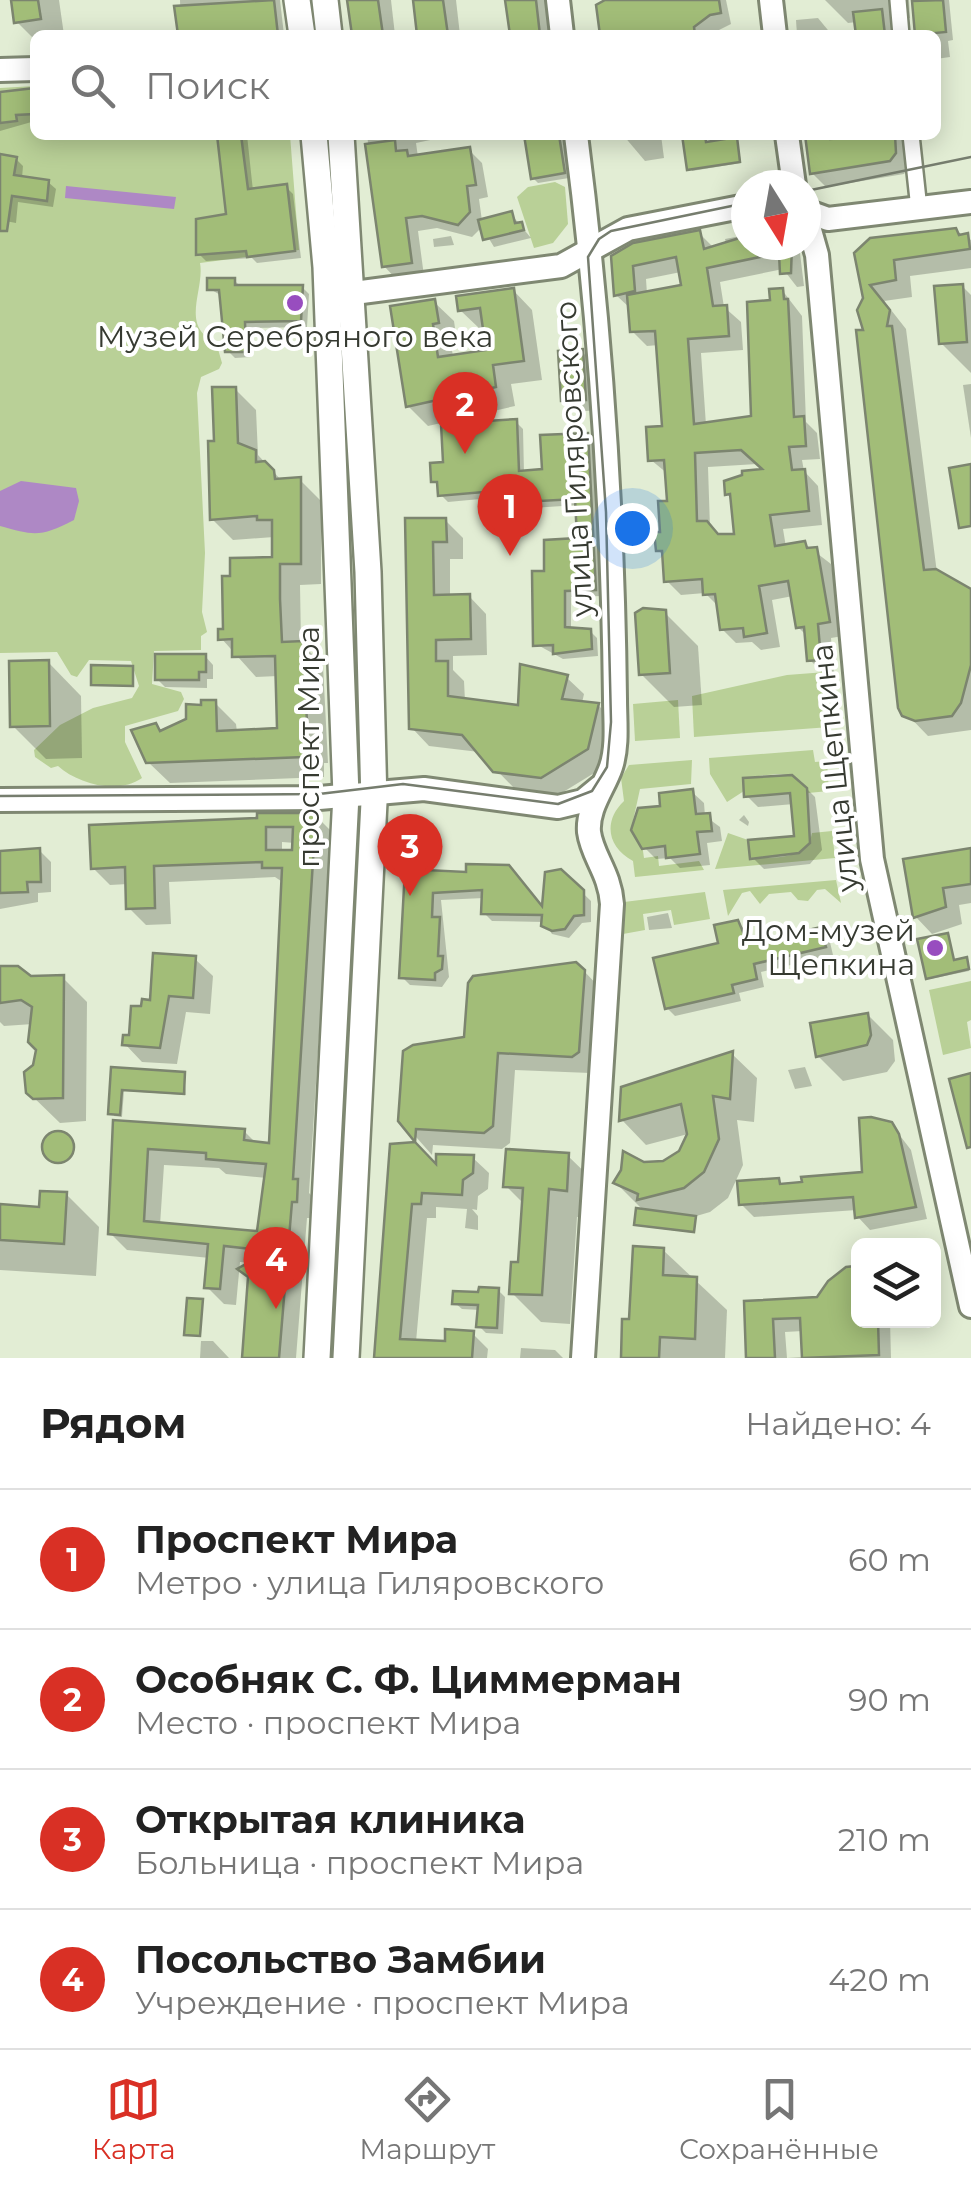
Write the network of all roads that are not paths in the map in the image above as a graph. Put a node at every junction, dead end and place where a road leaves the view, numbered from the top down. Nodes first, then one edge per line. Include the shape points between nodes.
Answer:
1 (298, 0) edge
2 (324, 0) edge
3 (558, 0) edge
4 (770, 0) edge
5 (898, 0) edge
6 (301, 30) edge
7 (328, 30) edge
8 (561, 30) edge
9 (774, 30) edge
10 (901, 30) edge
11 (30, 68) edge
12 (0, 70) edge
13 (314, 140) edge
14 (341, 140) edge
15 (577, 140) edge
16 (788, 140) edge
17 (912, 140) edge
18 (791, 170) edge
19 (971, 202) edge
20 (586, 208) junction
21 (731, 209) edge
22 (919, 209) junction
23 (821, 218) edge
24 (590, 249) junction
25 (816, 260) edge
26 (532, 270) junction
27 (354, 293) junction
28 (606, 780) junction
29 (374, 792) junction
30 (346, 795) junction
31 (0, 800) edge
32 (549, 807) junction
33 (596, 852) junction
34 (971, 1306) edge
35 (316, 1358) edge
36 (346, 1358) edge
37 (583, 1358) edge

1 - 6 main road
2 - 7 main road
3 - 8 street
4 - 9 street
5 - 10 street
11 - 12 street
13 - 30 main road, проспект Мира via 327,286
14 - 27 main road, проспект Мира
15 - 20 street, улица Гиляровского
16 - 18 street
17 - 22 street
19 - 22 street
20 - 24 street, улица Гиляровского
20 - 26 street via 571,245
21 - 24 street via 628,229
22 - 23 street
24 - 26 street via 570,262
24 - 28 street, улица Гиляровского via 612,558 615,737
25 - 34 street, улица Щепкина via 870,846
26 - 27 street
27 - 29 main road, проспект Мира
28 - 32 street via 583,801
28 - 33 street, улица Гиляровского via 590,823
29 - 30 street
29 - 32 street via 424,789
29 - 36 main road, проспект Мира
30 - 31 street
30 - 35 main road, проспект Мира
32 - 33 street, улица Гиляровского
33 - 37 street, улица Гиляровского via 612,904

